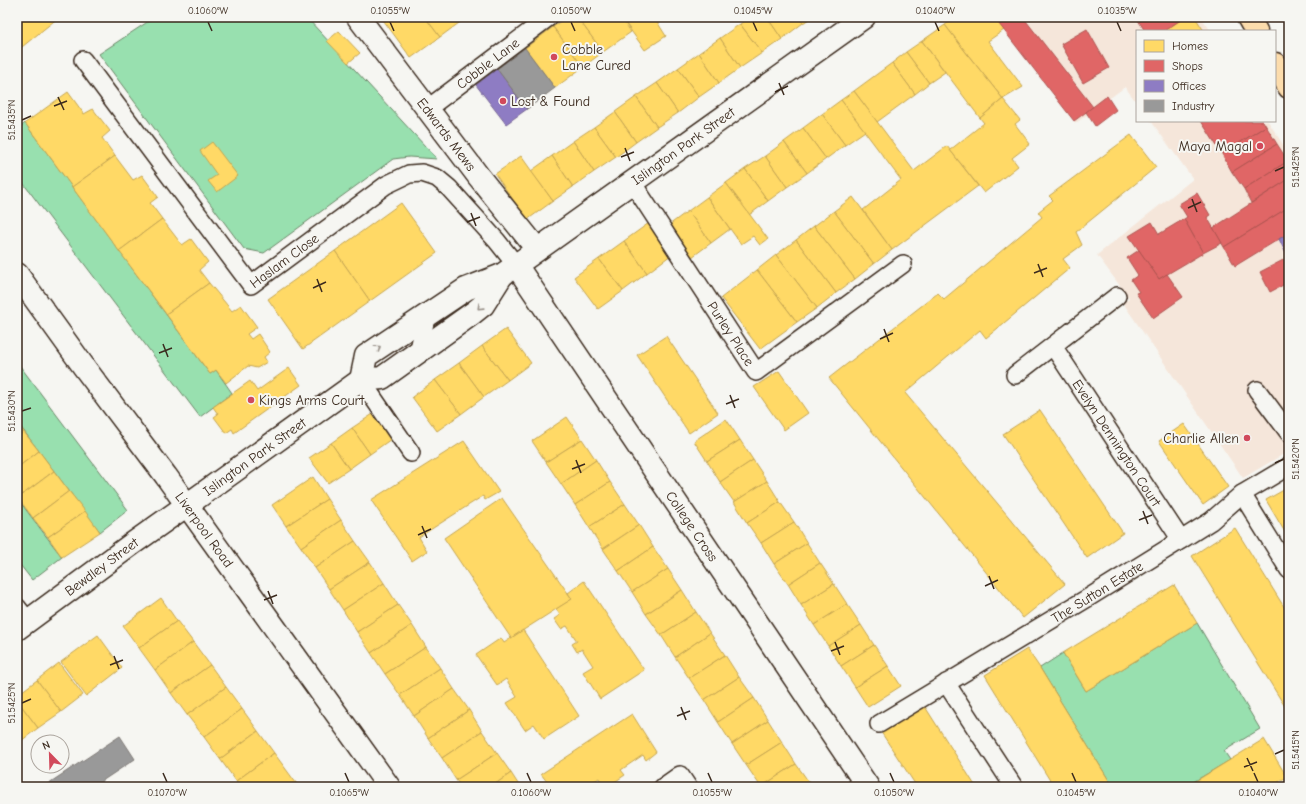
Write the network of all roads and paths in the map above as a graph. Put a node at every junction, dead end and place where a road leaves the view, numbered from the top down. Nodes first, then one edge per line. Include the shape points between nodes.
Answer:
1 (358, 17) edge
2 (549, 17) edge
3 (864, 17) edge
4 (1248, 17) edge
5 (1255, 30) edge
6 (82, 60) dead end
7 (1276, 66) edge
8 (1289, 87) edge
9 (427, 109) junction
10 (632, 182) junction
11 (537, 249) junction
12 (903, 264) dead end
13 (509, 270) junction
14 (17, 274) edge
15 (1117, 296) dead end
16 (428, 314) junction
17 (1053, 346) junction
18 (418, 353) junction
19 (1015, 375) dead end
20 (360, 380) junction
21 (1257, 390) dead end
22 (1289, 433) edge
23 (411, 453) dead end
24 (1289, 466) edge
25 (1242, 494) junction
26 (187, 505) junction
27 (1181, 540) junction
28 (1289, 570) edge
29 (21, 619) edge
30 (946, 683) junction
31 (879, 724) dead end
32 (390, 787) edge
33 (663, 787) edge
34 (688, 787) edge
35 (868, 787) edge
36 (1014, 787) edge

1 - 9 street, Edwards Mews
2 - 9 lane, Cobble Lane
3 - 10 street, Islington Park Street
4 - 5 highway
6 - 13 lane, Haslam Close via 251,285 386,185 409,174 422,173 437,178 449,188 497,241
7 - 8 highway
9 - 11 street, Edwards Mews
10 - 11 street, Islington Park Street
10 - 12 lane, Purley Place via 756,372
11 - 13 street, Islington Park Street
13 - 16 street, Islington Park Street via 466,289
13 -> 18 street, Islington Park Street via 483,305
13 - 35 street, College Cross
14 - 26 street, Liverpool Road
15 - 17 lane
16 - 18 lane
20 -> 16 street, Islington Park Street via 366,356
17 - 19 lane
17 - 27 lane, Evelyn Dennington Court
18 - 20 street, Islington Park Street via 382,378
20 - 23 lane
20 - 26 street, Islington Park Street
21 - 22 lane
24 - 25 lane, The Sutton Estate
25 - 27 lane, The Sutton Estate via 1211,521
25 - 28 lane
26 - 29 street, Bewdley Street
26 - 32 street, Liverpool Road
27 - 30 lane, The Sutton Estate
30 - 31 lane, The Sutton Estate
30 - 36 lane
33 - 34 lane via 680,775

